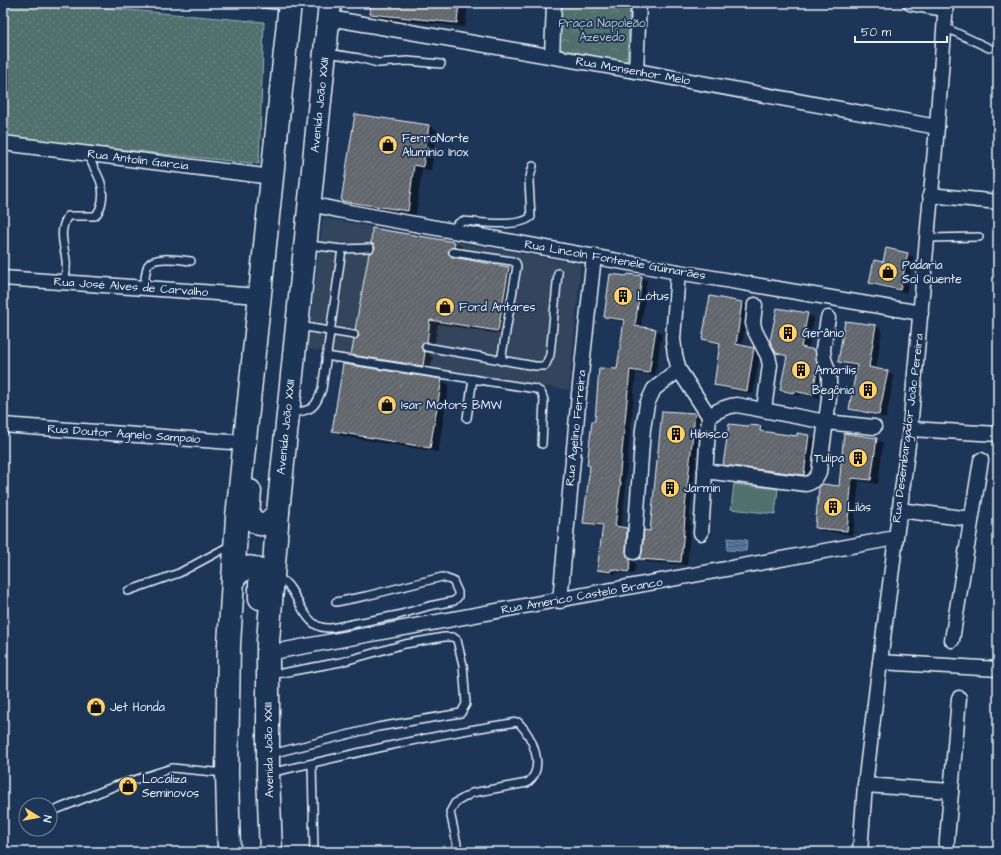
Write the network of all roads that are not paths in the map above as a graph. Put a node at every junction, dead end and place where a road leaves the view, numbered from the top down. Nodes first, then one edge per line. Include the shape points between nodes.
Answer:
1 (256, 3) edge
2 (554, 3) edge
3 (639, 3) edge
4 (910, 3) edge
5 (290, 5) edge
6 (945, 6) edge
7 (329, 10) edge
8 (944, 27) junction
9 (989, 48) dead end
10 (325, 52) junction
11 (552, 56) junction
12 (441, 64) dead end
13 (636, 71) junction
14 (937, 127) junction
15 (3, 143) edge
16 (88, 154) junction
17 (533, 166) dead end
18 (272, 177) junction
19 (930, 195) junction
20 (998, 202) edge
21 (310, 204) junction
22 (455, 231) junction
23 (979, 237) dead end
24 (927, 238) junction
25 (304, 244) junction
26 (370, 248) dead end
27 (342, 249) junction
28 (453, 252) dead end
29 (594, 256) junction
30 (192, 261) dead end
31 (678, 272) junction
32 (558, 273) dead end
33 (3, 278) edge
34 (65, 282) junction
35 (144, 288) junction
36 (259, 296) junction
37 (755, 305) dead end
38 (921, 312) junction
39 (828, 318) dead end
40 (296, 325) junction
41 (330, 331) junction
42 (354, 334) dead end
43 (426, 347) dead end
44 (326, 356) junction
45 (501, 361) junction
46 (679, 370) junction
47 (473, 379) junction
48 (764, 409) junction
49 (288, 414) junction
50 (709, 416) junction
51 (467, 418) dead end
52 (826, 422) junction
53 (3, 425) edge
54 (874, 428) dead end
55 (910, 429) junction
56 (998, 434) edge
57 (244, 442) junction
58 (542, 444) dead end
59 (981, 460) dead end
60 (705, 471) junction
61 (899, 510) junction
62 (278, 512) junction
63 (971, 519) junction
64 (701, 533) dead end
65 (895, 538) junction
66 (235, 544) junction
67 (634, 552) dead end
68 (272, 573) junction
69 (233, 579) junction
70 (128, 591) dead end
71 (560, 601) junction
72 (336, 602) dead end
73 (952, 640) dead end
74 (268, 647) junction
75 (880, 662) junction
76 (998, 669) edge
77 (268, 676) junction
78 (959, 698) dead end
79 (268, 764) junction
80 (312, 764) junction
81 (227, 773) junction
82 (865, 785) junction
83 (951, 791) junction
84 (58, 809) dead end
85 (229, 852) edge
86 (272, 852) edge
87 (314, 852) edge
88 (456, 852) edge
89 (860, 852) edge
90 (946, 852) edge

1 - 5 lane
2 - 11 street
3 - 13 street
4 - 6 street
5 - 18 main road
6 - 8 street, Rua Desembargador João Pereira
7 - 10 main road, Avenida João XXIII
7 - 11 street, Rua Monsenhor Melo
8 - 9 lane
8 - 14 street, Rua Desembargador João Pereira
10 - 12 lane via 378,63 408,61
10 - 21 main road, Avenida João XXIII
11 - 13 street, Rua Monsenhor Melo
13 - 14 street, Rua Monsenhor Melo
14 - 19 street, Rua Desembargador João Pereira
15 - 16 street, Rua Antolin Garcia
16 - 18 street, Rua Antolin Garcia
16 - 34 lane via 101,183 102,201 95,216 68,216 66,219 62,240 66,262
17 - 22 lane via 529,181 531,217 512,223 462,221 456,225
18 - 36 main road
19 - 20 street
19 - 24 street, Rua Desembargador João Pereira
21 - 22 street, Rua Lincoln Fontenele Guimarães
21 - 25 main road, Avenida João XXIII
22 - 29 street, Rua Lincoln Fontenele Guimarães
23 - 24 lane
24 - 38 street, Rua Desembargador João Pereira
25 - 27 lane
25 - 40 main road, Avenida João XXIII
26 - 27 lane
27 - 41 lane
28 - 45 lane via 516,263
29 - 31 street, Rua Lincoln Fontenele Guimarães
29 - 71 street, Rua Agelino Ferreira
30 - 35 lane via 153,261 147,269
31 - 38 street, Rua Lincoln Fontenele Guimarães
31 - 46 street via 673,339
32 - 45 lane via 550,355 545,366
33 - 34 street, Rua José Alves de Carvalho
34 - 35 street, Rua José Alves de Carvalho
35 - 36 street, Rua José Alves de Carvalho
36 - 57 main road
37 - 48 street via 755,331 770,365
38 - 55 street, Rua Desembargador João Pereira
39 - 52 street via 824,349 830,383
40 - 41 lane
40 - 49 main road, Avenida João XXIII
41 - 42 lane
41 - 44 lane
43 - 45 lane
44 - 47 lane
44 - 49 lane via 322,390 314,406 306,411
46 - 50 street
46 - 67 street via 654,389 647,404
47 - 51 lane
47 - 58 lane via 541,392 544,400
48 - 50 street via 737,405 721,409
48 - 52 street
49 - 62 main road, Avenida João XXIII
50 - 60 street
52 - 54 street
52 - 60 street via 820,472 812,482 806,484
53 - 57 street, Rua Doutor Agnelo Sampaio
55 - 56 street
55 - 61 street, Rua Desembargador João Pereira
57 - 62 main road via 251,484 248,515 253,521 265,524
57 - 66 main road
59 - 63 street
60 - 64 street
61 - 63 street
61 - 65 street, Rua Desembargador João Pereira
62 - 68 main road, Avenida João XXIII
63 - 73 street
65 - 71 street, Rua Americo Castelo Branco
65 - 75 street, Rua Desembargador João Pereira
66 - 69 main road
66 - 70 lane via 179,573
68 - 72 lane via 284,581 308,617 321,628 398,615 454,601 458,597 458,592 453,581 442,577
68 - 74 main road, Avenida João XXIII
69 - 74 main road via 248,567 254,567 259,571 260,598
69 - 81 main road
71 - 74 street, Rua Americo Castelo Branco
74 - 77 main road, Avenida João XXIII
75 - 76 street
75 - 82 street, Rua Desembargador João Pereira
77 - 79 main road, Avenida João XXIII
77 - 79 lane via 341,662 405,644 453,637 463,665 466,704 461,713 378,727
78 - 83 street
79 - 80 lane
79 - 86 main road, Avenida João XXIII
80 - 87 lane
80 - 88 lane via 487,726 518,722 526,730 534,749 537,767 534,778 527,783 472,793 455,803 450,812 457,844
81 - 84 lane via 172,768 115,786
81 - 85 main road
82 - 83 street
82 - 89 street, Rua Desembargador João Pereira
83 - 90 street

